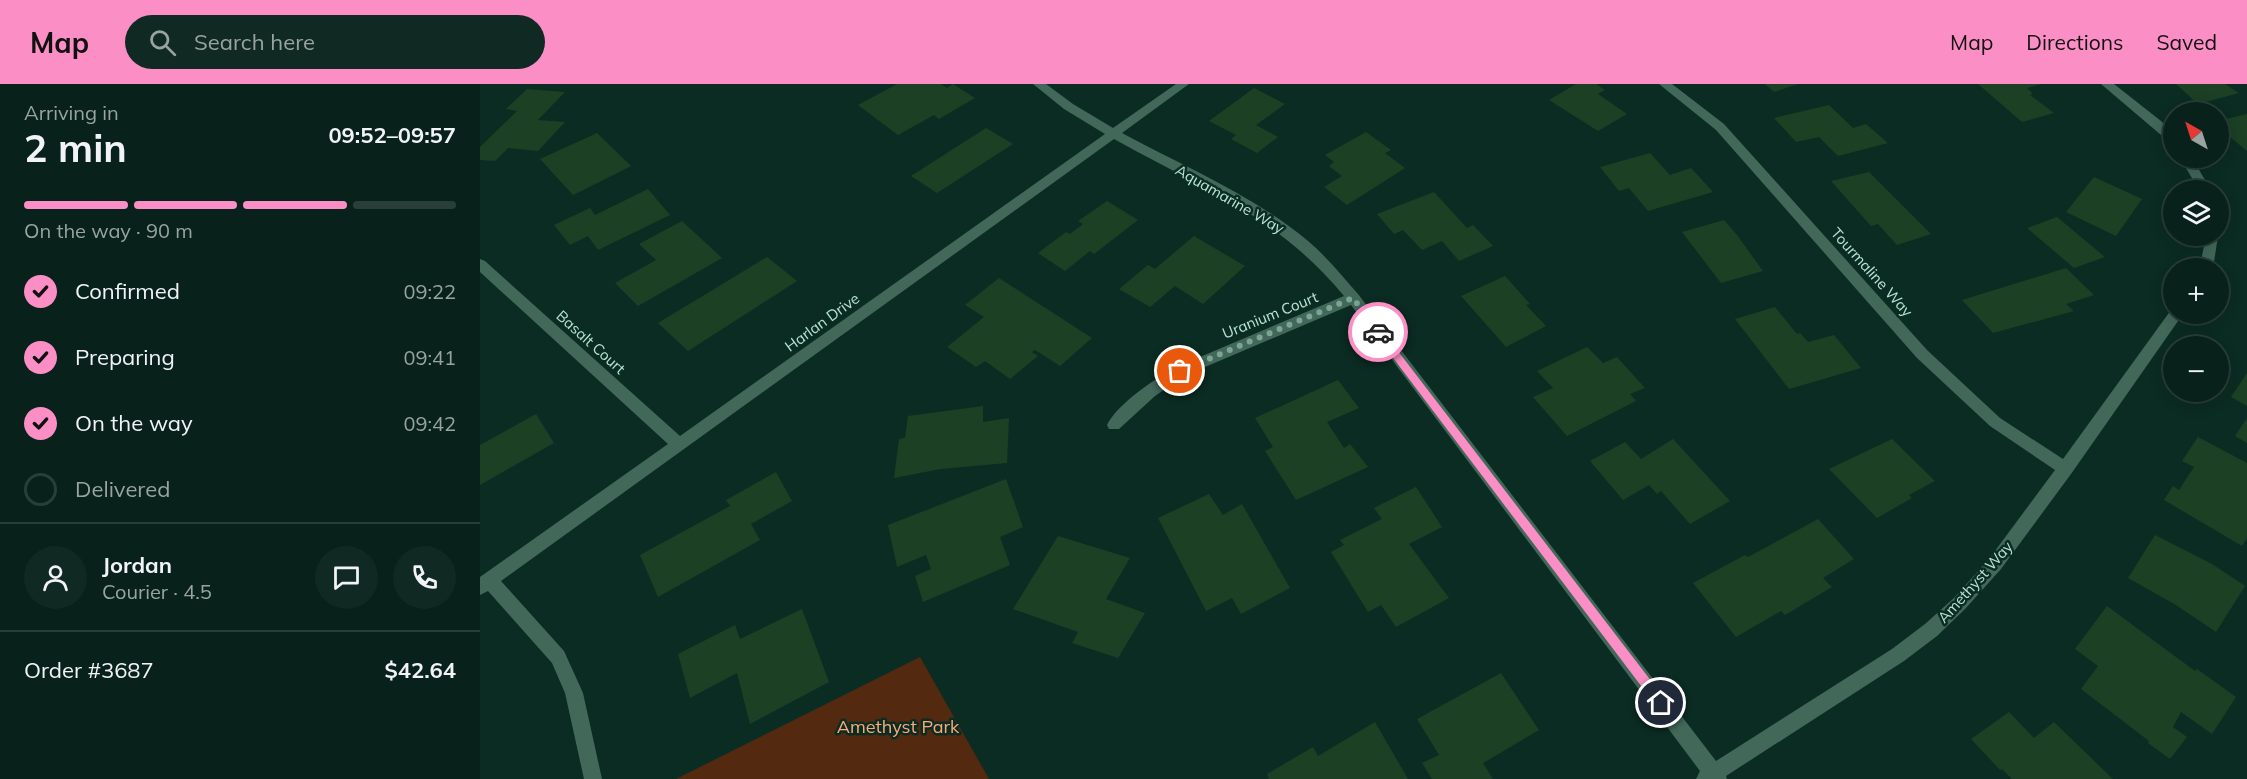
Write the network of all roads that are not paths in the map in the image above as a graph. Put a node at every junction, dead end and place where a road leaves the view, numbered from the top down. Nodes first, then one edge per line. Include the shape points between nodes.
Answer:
1 (1039, 84) edge
2 (1183, 84) edge
3 (1665, 84) edge
4 (2107, 84) edge
5 (2163, 130) edge
6 (1114, 133) junction
7 (480, 264) edge
8 (1353, 298) junction
9 (2169, 324) edge
10 (1114, 425) dead end
11 (679, 444) junction
12 (2066, 469) junction
13 (484, 584) edge
14 (1712, 777) edge
15 (593, 779) edge

1 - 6 street, Aquamarine Way
2 - 6 street, Harlan Drive
3 - 12 street, Tourmaline Way via 1720,127 1922,354 1995,422
4 - 5 street
6 - 8 street, Aquamarine Way via 1294,236
6 - 11 street, Harlan Drive
7 - 11 street, Basalt Court
8 - 10 street, Uranium Court via 1168,377
8 - 14 street, Aquamarine Way
9 - 12 street, Amethyst Way
11 - 13 street, Harlan Drive
12 - 14 street, Amethyst Way via 1995,564 1931,630
13 - 15 street via 558,657 574,693

